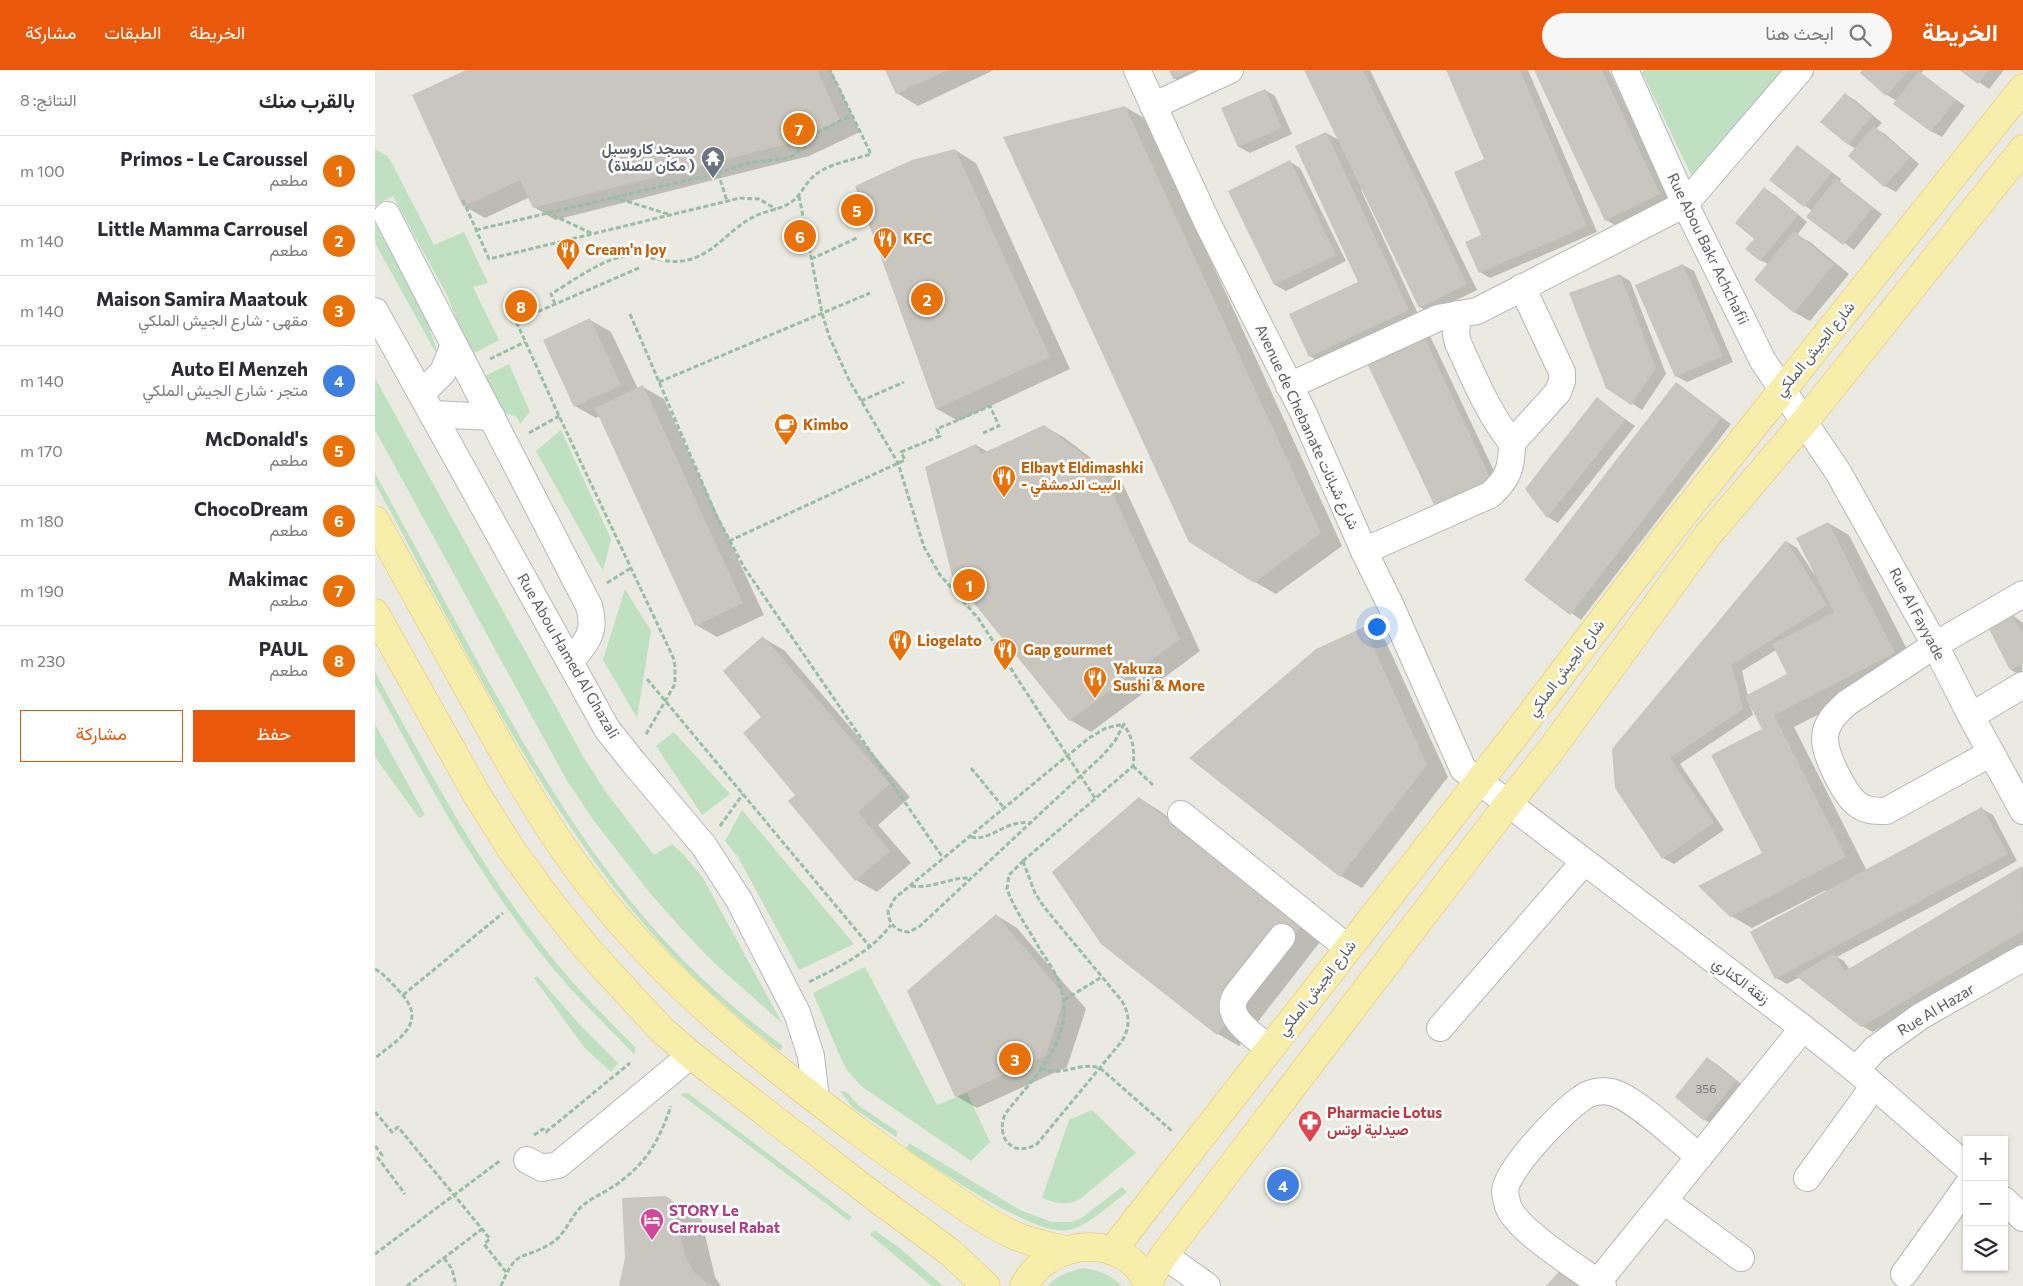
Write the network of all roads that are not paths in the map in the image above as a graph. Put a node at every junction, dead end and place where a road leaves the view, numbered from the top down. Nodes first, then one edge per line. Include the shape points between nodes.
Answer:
1 (1137, 70) edge
2 (1230, 70) edge
3 (1800, 70) edge
4 (1628, 71) edge
5 (2023, 88) edge
6 (1153, 106) junction
7 (2023, 149) edge
8 (1685, 204) junction
9 (387, 215) dead end
10 (1521, 288) junction
11 (375, 311) edge
12 (1458, 314) junction
13 (454, 345) junction
14 (1289, 386) junction
15 (1783, 390) junction
16 (426, 404) junction
17 (491, 417) junction
18 (1805, 421) junction
19 (1513, 443) junction
20 (375, 520) edge
21 (1364, 551) junction
22 (2023, 594) edge
23 (375, 613) edge
24 (1935, 645) junction
25 (570, 662) junction
26 (2023, 685) edge
27 (1971, 716) junction
28 (1991, 753) junction
29 (1478, 780) junction
30 (1508, 804) junction
31 (2023, 811) edge
32 (1181, 814) dead end
33 (1584, 862) junction
34 (1282, 937) dead end
35 (1348, 948) junction
36 (2023, 958) edge
37 (1440, 1028) dead end
38 (1803, 1028) junction
39 (1270, 1049) junction
40 (691, 1055) junction
41 (1865, 1078) junction
42 (816, 1099) junction
43 (1699, 1157) junction
44 (527, 1160) dead end
45 (1963, 1164) edge
46 (1807, 1178) dead end
47 (1963, 1192) edge
48 (1665, 1201) junction
49 (2008, 1204) edge
50 (2023, 1218) edge
51 (1065, 1250) junction
52 (1112, 1251) junction
53 (1165, 1255) junction
54 (1741, 1258) dead end
55 (1903, 1274) dead end
56 (1148, 1284) edge
57 (1601, 1284) edge
58 (986, 1286) edge
59 (1024, 1286) edge
60 (1207, 1286) edge

1 - 6 street, Avenue de Chebanate شارع شبانات
2 - 6 street
3 - 8 street
4 - 8 street, Rue Abou Bakr Achchafii
5 - 15 main road, شارع الجيش الملكي
6 - 14 street, Avenue de Chebanate شارع شبانات
7 - 18 main road
8 - 10 street
8 - 15 street, Rue Abou Bakr Achchafii via 1763,361
9 - 13 street
10 - 12 street via 1477,311
10 - 19 street via 1561,372 1562,381 1558,392
11 - 16 street, Rue Abou Hamed Al Ghazali
12 - 14 street via 1438,318
12 - 19 street via 1458,343 1486,403 1501,430
13 - 16 street
13 - 17 street
14 - 21 street, Avenue de Chebanate شارع شبانات
15 - 18 street, Rue Abou Bakr Achchafii
15 - 29 main road, شارع الجيش الملكي
16 - 17 street
16 - 25 street, Rue Abou Hamed Al Ghazali
17 - 25 street via 589,606 592,616 590,634
18 - 24 street, Rue Al Fayyade via 1843,481
18 - 30 main road via 1707,536
19 - 21 street via 1503,484 1489,495
20 - 42 main road via 525,792 592,888 669,975 712,1015
21 - 29 street, Avenue de Chebanate شارع شبانات via 1463,769
22 - 24 street
23 - 40 main road via 477,795 522,864 589,951 661,1028
24 - 27 street, Rue Al Fayyade
24 - 28 street via 1836,713 1829,723 1825,737 1827,752 1849,797 1858,805 1874,811 1886,811
25 - 42 street, Rue Abou Hamed Al Ghazali via 607,729 704,846 739,900 797,1013 811,1056
26 - 27 street
27 - 28 street, Rue Al Fayyade
28 - 31 street, Rue Al Fayyade
29 - 30 street, Avenue de Chebanate شارع شبانات
29 - 35 main road, شارع الجيش الملكي
30 - 33 street, زنقة الكناري
30 - 53 main road
32 - 35 street
33 - 37 street
33 - 38 street, زنقة الكناري
34 - 39 street via 1232,1005 1238,1021
35 - 39 main road, شارع الجيش الملكي
36 - 41 street, Rue Al Hazar via 1921,1016 1875,1048
38 - 41 street, زنقة الكناري
38 - 43 street
39 - 52 main road, شارع الجيش الملكي
40 - 44 street via 558,1165 542,1168
40 - 58 main road via 933,1239
41 - 45 street, زنقة الكناري
41 - 46 street, Rue Al Hazar
42 - 51 main road via 888,1154 982,1218 1018,1237
43 - 48 street
43 - 57 street via 1631,1102 1610,1091 1583,1097 1518,1164 1505,1191 1508,1206 1516,1220
47 - 55 street
48 - 54 street
48 - 57 street
49 - 50 street
51 - 52 main road via 1081,1247
51 - 59 main road via 1039,1265
52 - 56 main road via 1138,1270
53 - 56 main road
53 - 60 street

